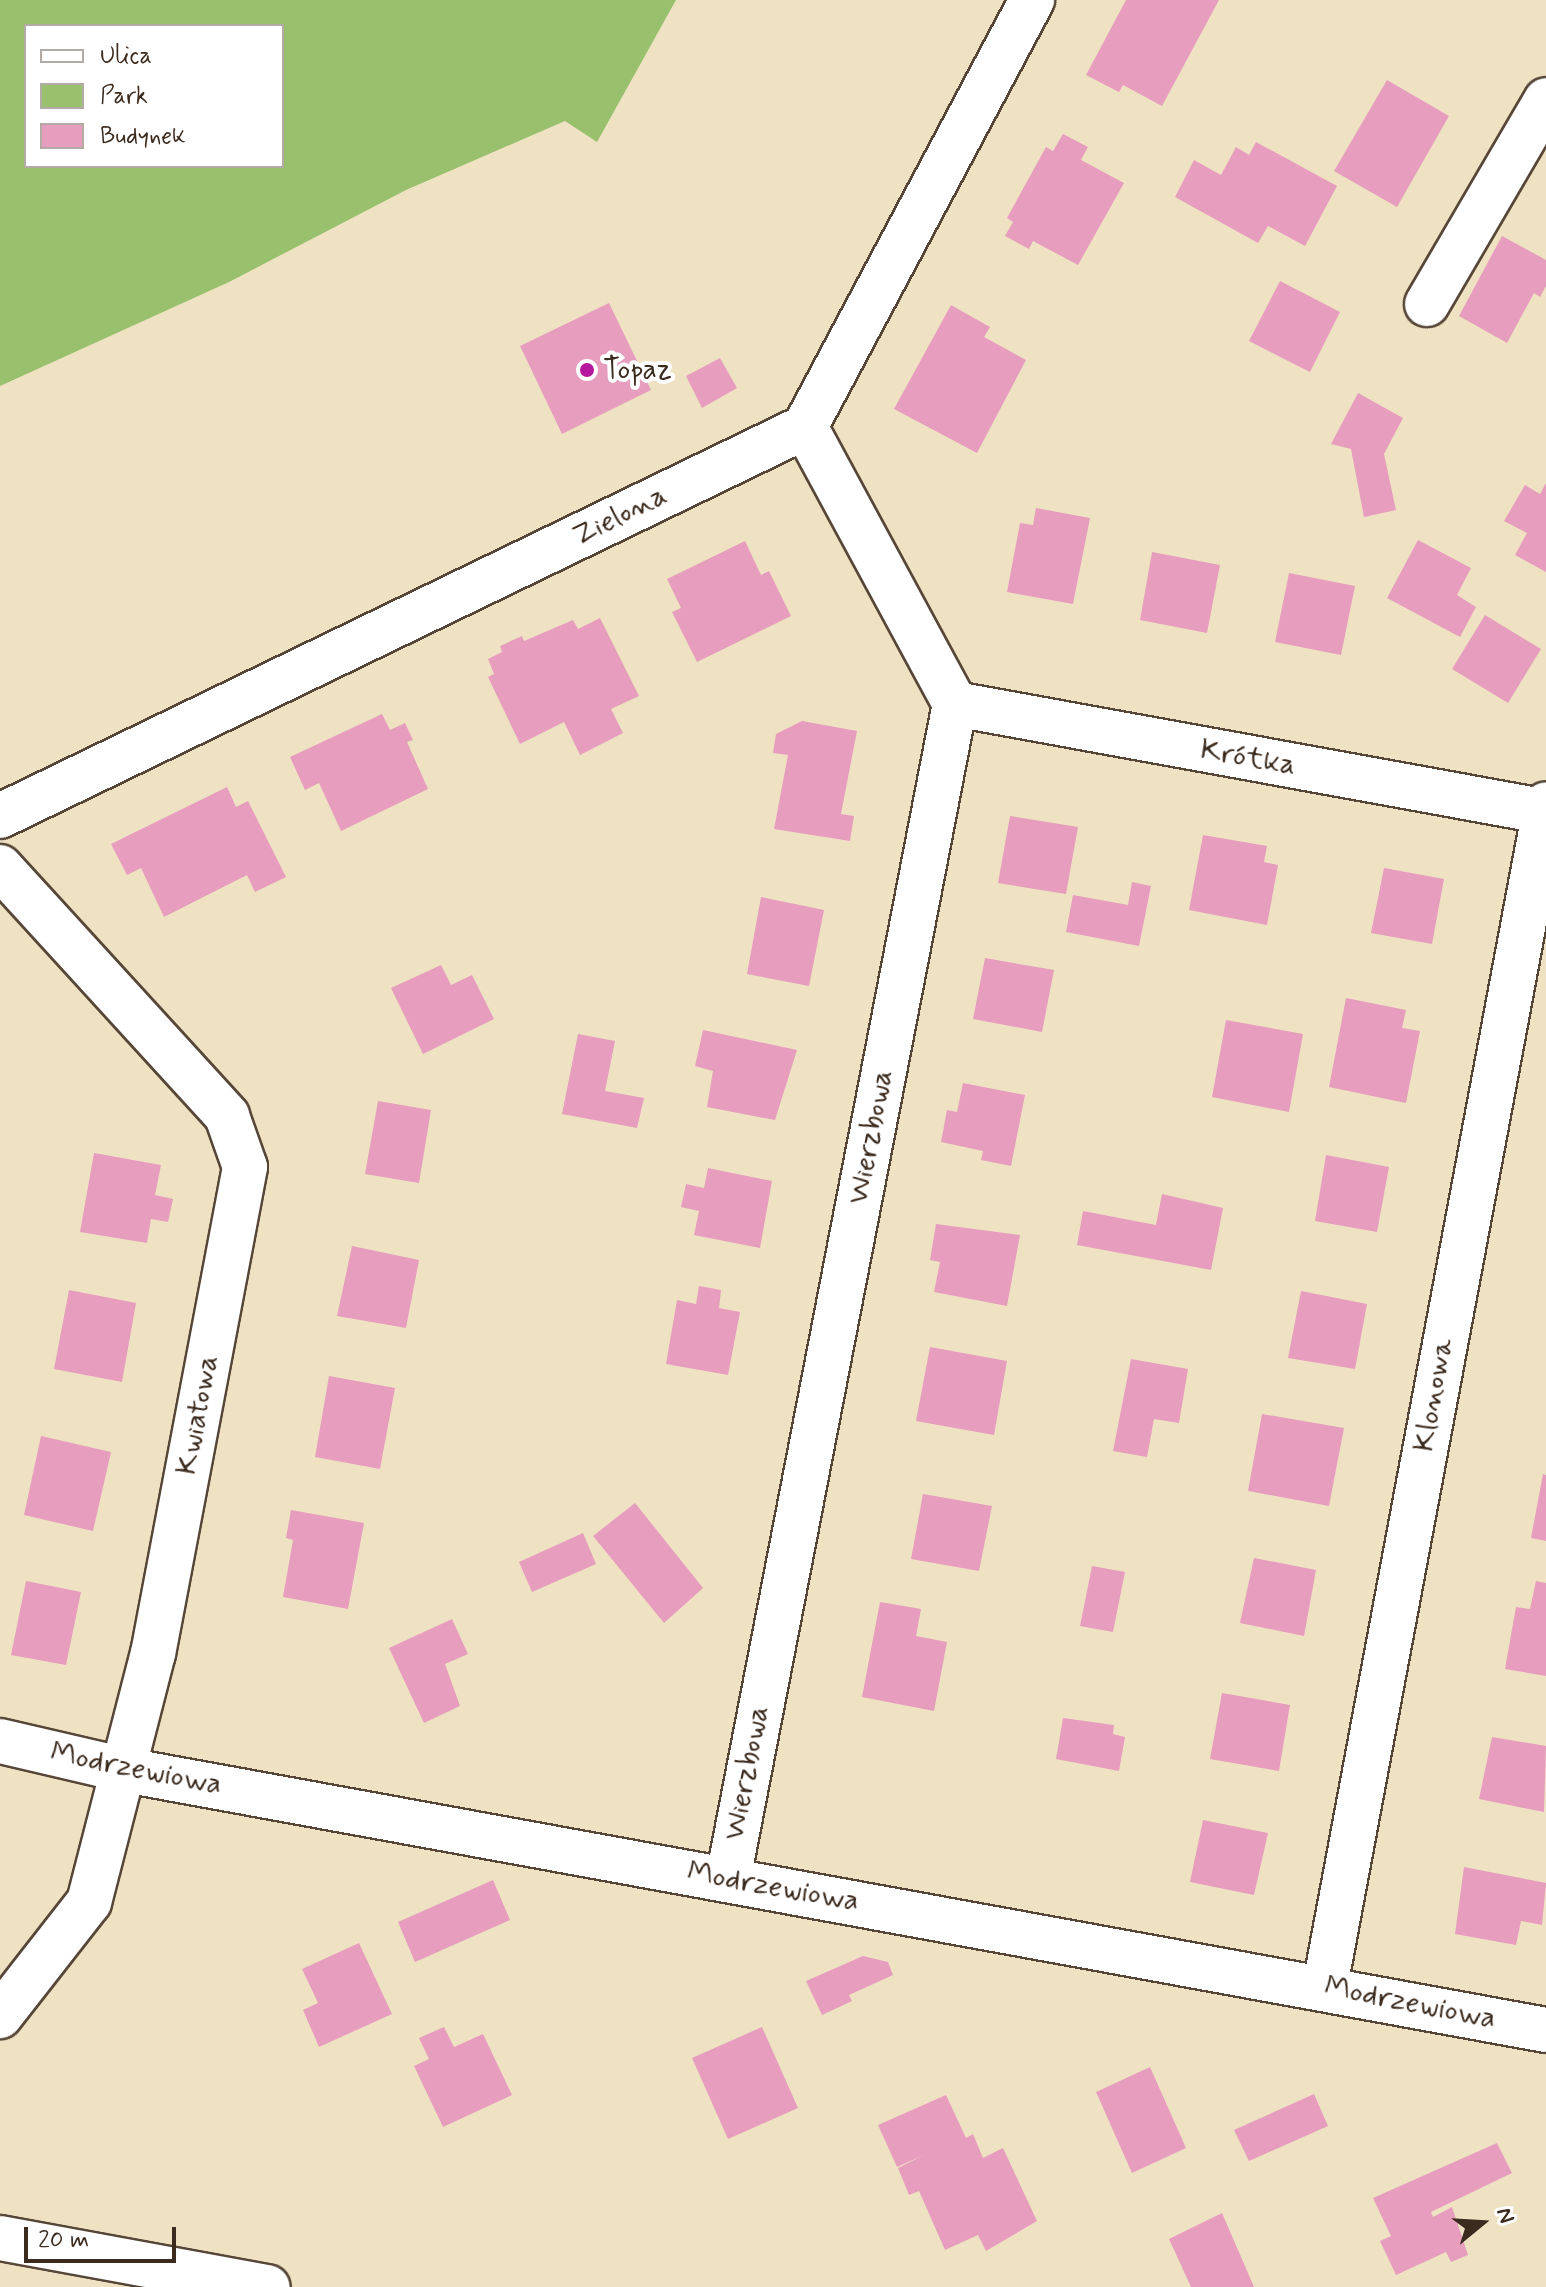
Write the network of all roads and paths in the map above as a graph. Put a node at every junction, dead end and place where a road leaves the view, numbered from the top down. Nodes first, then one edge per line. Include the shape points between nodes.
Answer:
1 (1032, 0) edge
2 (1546, 100) edge
3 (1427, 304) dead end
4 (805, 427) junction
5 (955, 704) junction
6 (1544, 808) edge
7 (0, 816) edge
8 (0, 867) edge
9 (0, 1741) edge
10 (125, 1770) junction
11 (728, 1879) junction
12 (1325, 1986) junction
13 (0, 2016) edge
14 (1546, 2030) edge
15 (0, 2238) edge
16 (268, 2287) edge

1 - 4 street
2 - 3 street
4 - 5 street
4 - 7 street, Zielona
5 - 6 street, Krótka
5 - 11 street, Wierzbowa
6 - 12 street, Klonowa
8 - 10 street, Kwiatowa via 227,1116 245,1167 153,1653
9 - 10 street, Modrzewiowa
10 - 11 street, Modrzewiowa
10 - 13 street, Kwiatowa via 89,1902
11 - 12 street, Modrzewiowa
12 - 14 street, Modrzewiowa
15 - 16 street

